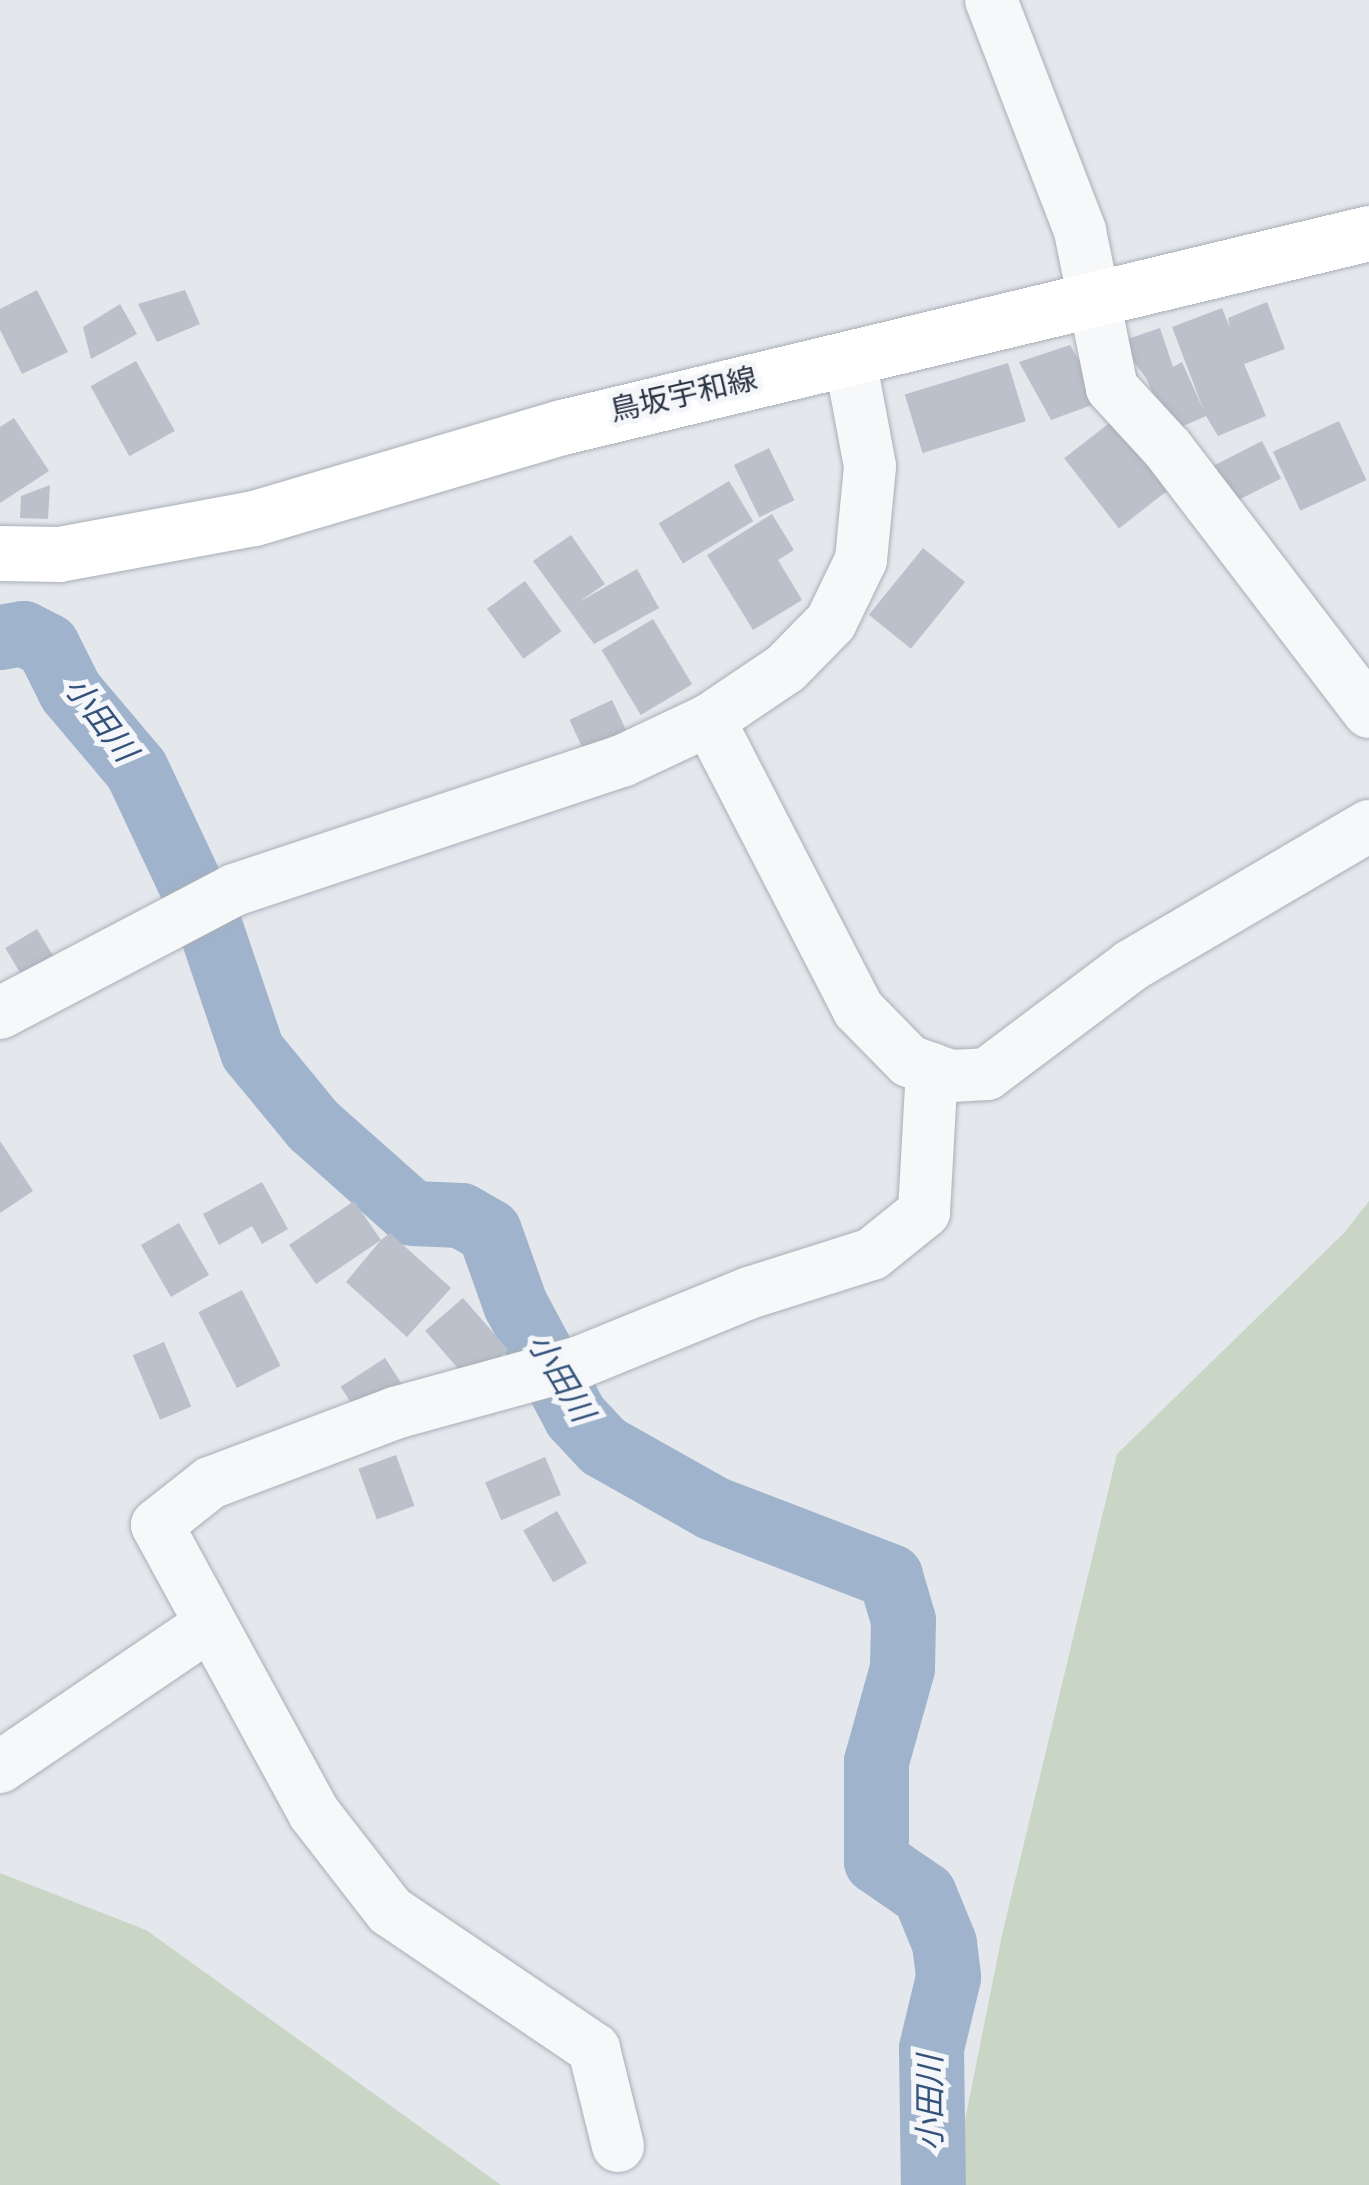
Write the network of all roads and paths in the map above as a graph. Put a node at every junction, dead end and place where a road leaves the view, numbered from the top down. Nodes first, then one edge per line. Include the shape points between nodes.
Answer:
1 (991, 0) edge
2 (1369, 234) edge
3 (1095, 302) junction
4 (850, 358) junction
5 (0, 553) edge
6 (1369, 712) edge
7 (709, 720) junction
8 (1369, 826) edge
9 (0, 1013) edge
10 (932, 1069) junction
11 (210, 1625) junction
12 (0, 1767) edge
13 (618, 2146) dead end

1 - 3 street via 1080,231
2 - 3 main road, 鳥坂宇和線
3 - 4 main road, 鳥坂宇和線
3 - 6 street via 1112,388 1168,449
4 - 5 main road, 鳥坂宇和線 via 562,427 254,518 59,554
4 - 7 street via 870,466 861,560 831,622 786,668
7 - 9 street via 622,762 234,890
7 - 10 street via 858,1009 910,1061
8 - 10 street via 1132,965 987,1074 950,1076
10 - 11 street via 924,1212 872,1254 749,1294 580,1362 394,1413 210,1484 157,1526
11 - 12 street
11 - 13 street via 314,1813 390,1910 594,2049

